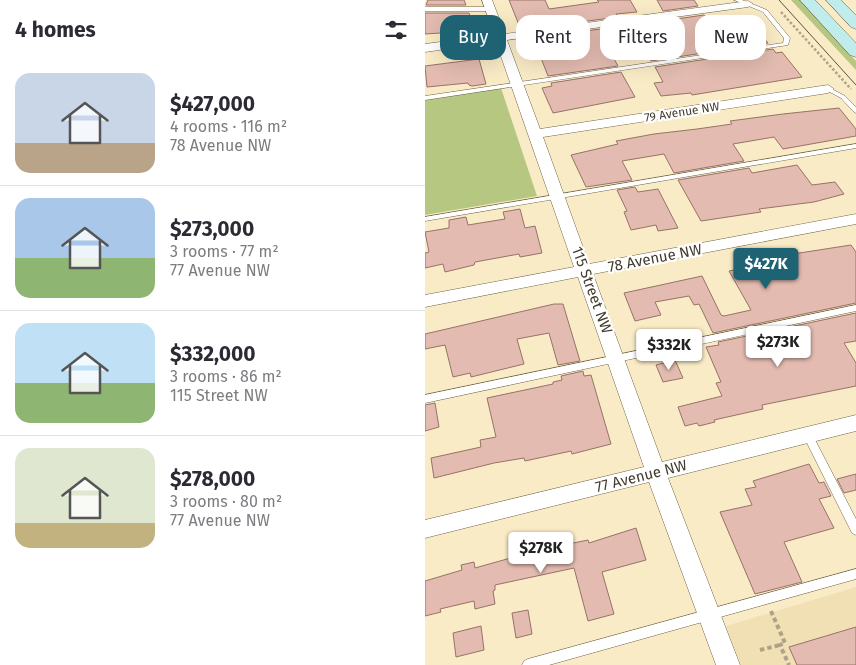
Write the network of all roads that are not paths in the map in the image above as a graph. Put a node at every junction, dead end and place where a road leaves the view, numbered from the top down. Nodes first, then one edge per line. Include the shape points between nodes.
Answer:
1 (807, 0) edge
2 (833, 0) edge
3 (742, 2) edge
4 (489, 5) edge
5 (425, 9) edge
6 (856, 24) edge
7 (506, 37) edge
8 (440, 46) edge
9 (425, 48) edge
10 (506, 51) edge
11 (856, 52) edge
12 (518, 83) junction
13 (827, 89) joint
14 (425, 98) edge
15 (856, 111) edge
16 (537, 134) junction
17 (856, 146) edge
18 (557, 196) junction
19 (425, 219) edge
20 (856, 220) edge
21 (585, 271) junction
22 (425, 301) edge
23 (856, 308) edge
24 (616, 358) junction
25 (425, 399) edge
26 (856, 423) edge
27 (808, 435) junction
28 (656, 473) junction
29 (425, 529) edge
30 (856, 530) edge
31 (856, 574) edge
32 (709, 614) junction
33 (528, 665) edge
34 (728, 665) edge

1 - 11 main road
2 - 6 main road
3 - 7 street
3 - 12 lane via 765,11 787,38 787,44
4 - 5 lane
8 - 9 street
10 - 12 street, 115 Street NW
12 - 14 lane
12 - 16 street, 115 Street NW
13 - 15 lane via 843,97
13 - 16 street, 79 Avenue NW
16 - 18 street, 115 Street NW
17 - 18 lane
18 - 19 lane
18 - 21 street, 115 Street NW
20 - 21 street, 78 Avenue NW
21 - 22 street, 78 Avenue NW
21 - 24 street, 115 Street NW
23 - 24 lane
24 - 25 lane
24 - 28 street, 115 Street NW
26 - 27 street, 77 Avenue NW
27 - 28 street, 77 Avenue NW
27 - 30 lane
28 - 29 street, 77 Avenue NW
28 - 32 street, 115 Street NW
31 - 32 lane
32 - 33 lane
32 - 34 street, 115 Street NW

